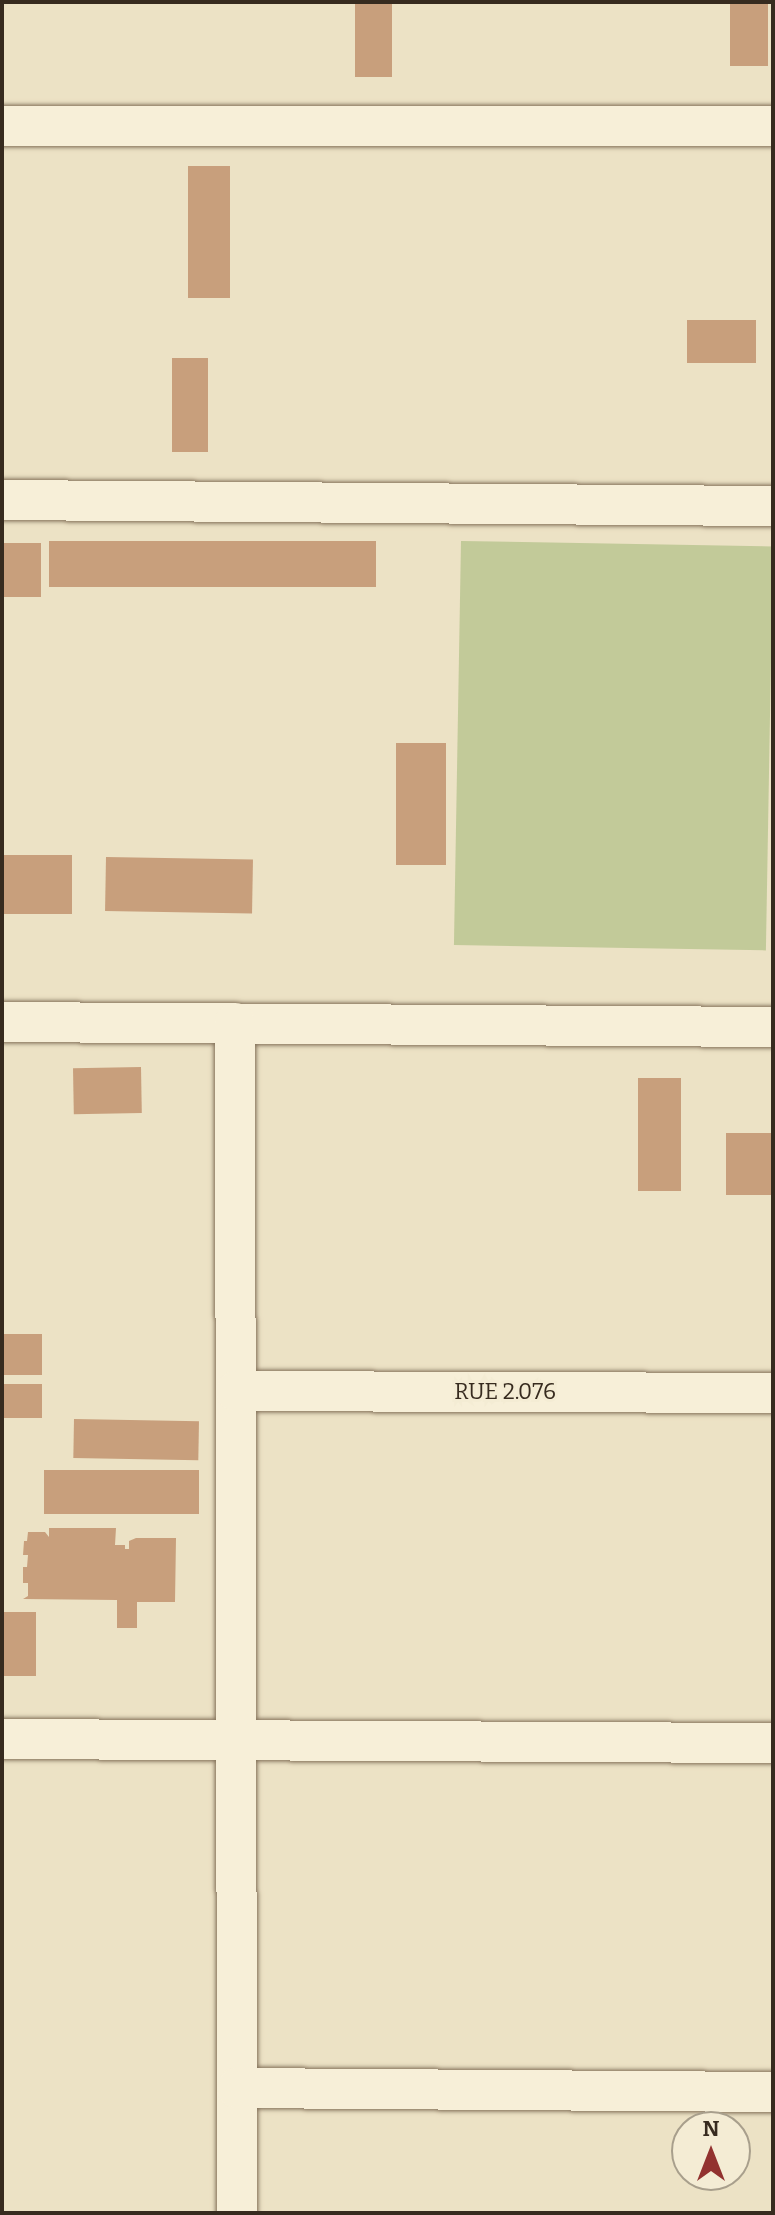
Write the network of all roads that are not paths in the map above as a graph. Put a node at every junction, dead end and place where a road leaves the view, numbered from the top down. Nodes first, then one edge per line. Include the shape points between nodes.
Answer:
1 (2, 126) edge
2 (773, 126) edge
3 (2, 500) edge
4 (773, 506) edge
5 (2, 1022) edge
6 (235, 1023) junction
7 (773, 1027) edge
8 (236, 1391) junction
9 (773, 1393) edge
10 (2, 1739) edge
11 (236, 1741) junction
12 (773, 1743) edge
13 (237, 2088) junction
14 (773, 2092) edge
15 (237, 2213) edge

1 - 2 street
3 - 4 street
5 - 6 street
6 - 7 street
6 - 8 street
8 - 9 street, RUE 2.076
8 - 11 street
10 - 11 street
11 - 12 street
11 - 13 street
13 - 14 street
13 - 15 street

